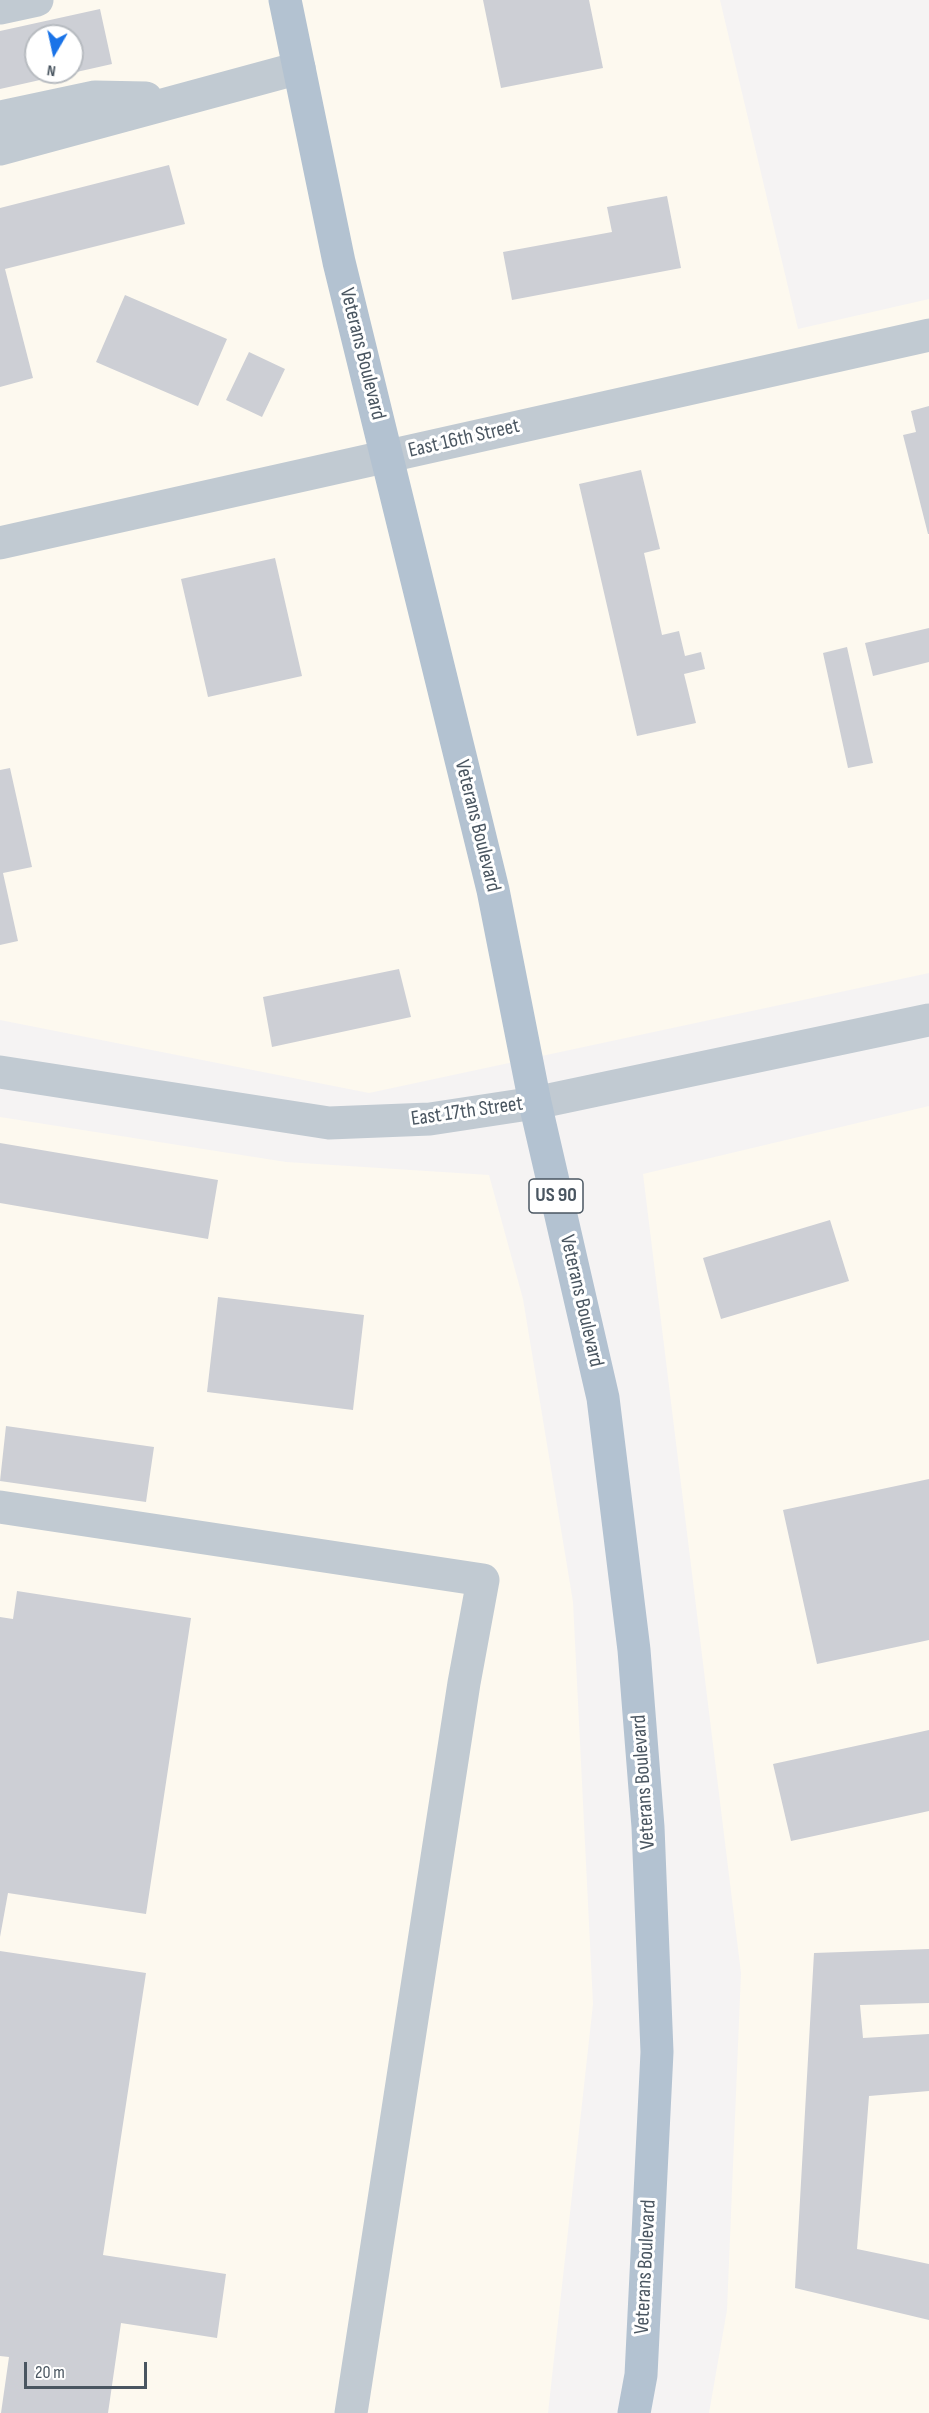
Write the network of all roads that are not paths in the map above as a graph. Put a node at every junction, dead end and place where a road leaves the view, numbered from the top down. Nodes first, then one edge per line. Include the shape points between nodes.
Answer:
1 (37, 0) edge
2 (285, 0) edge
3 (0, 8) edge
4 (299, 68) junction
5 (185, 99) junction
6 (0, 117) edge
7 (0, 149) edge
8 (929, 335) edge
9 (387, 456) junction
10 (0, 543) edge
11 (929, 1020) edge
12 (0, 1072) edge
13 (535, 1102) junction
14 (0, 1507) edge
15 (351, 2413) edge
16 (634, 2413) edge

1 - 3 street
2 - 4 main road, Veterans Boulevard / US 90
4 - 5 street
4 - 9 main road, Veterans Boulevard / US 90 via 339,262
5 - 6 street via 94,98
5 - 7 street
8 - 9 street, East 16th Street
9 - 10 street, East 16th Street
9 - 13 main road, Veterans Boulevard / US 90 via 493,890
11 - 13 street, East 17th Street
12 - 13 street, East 17th Street via 329,1123 430,1119
13 - 16 main road, Veterans Boulevard / US 90 via 603,1398 634,1650 648,1827 657,2052 641,2375
14 - 15 street via 483,1580

